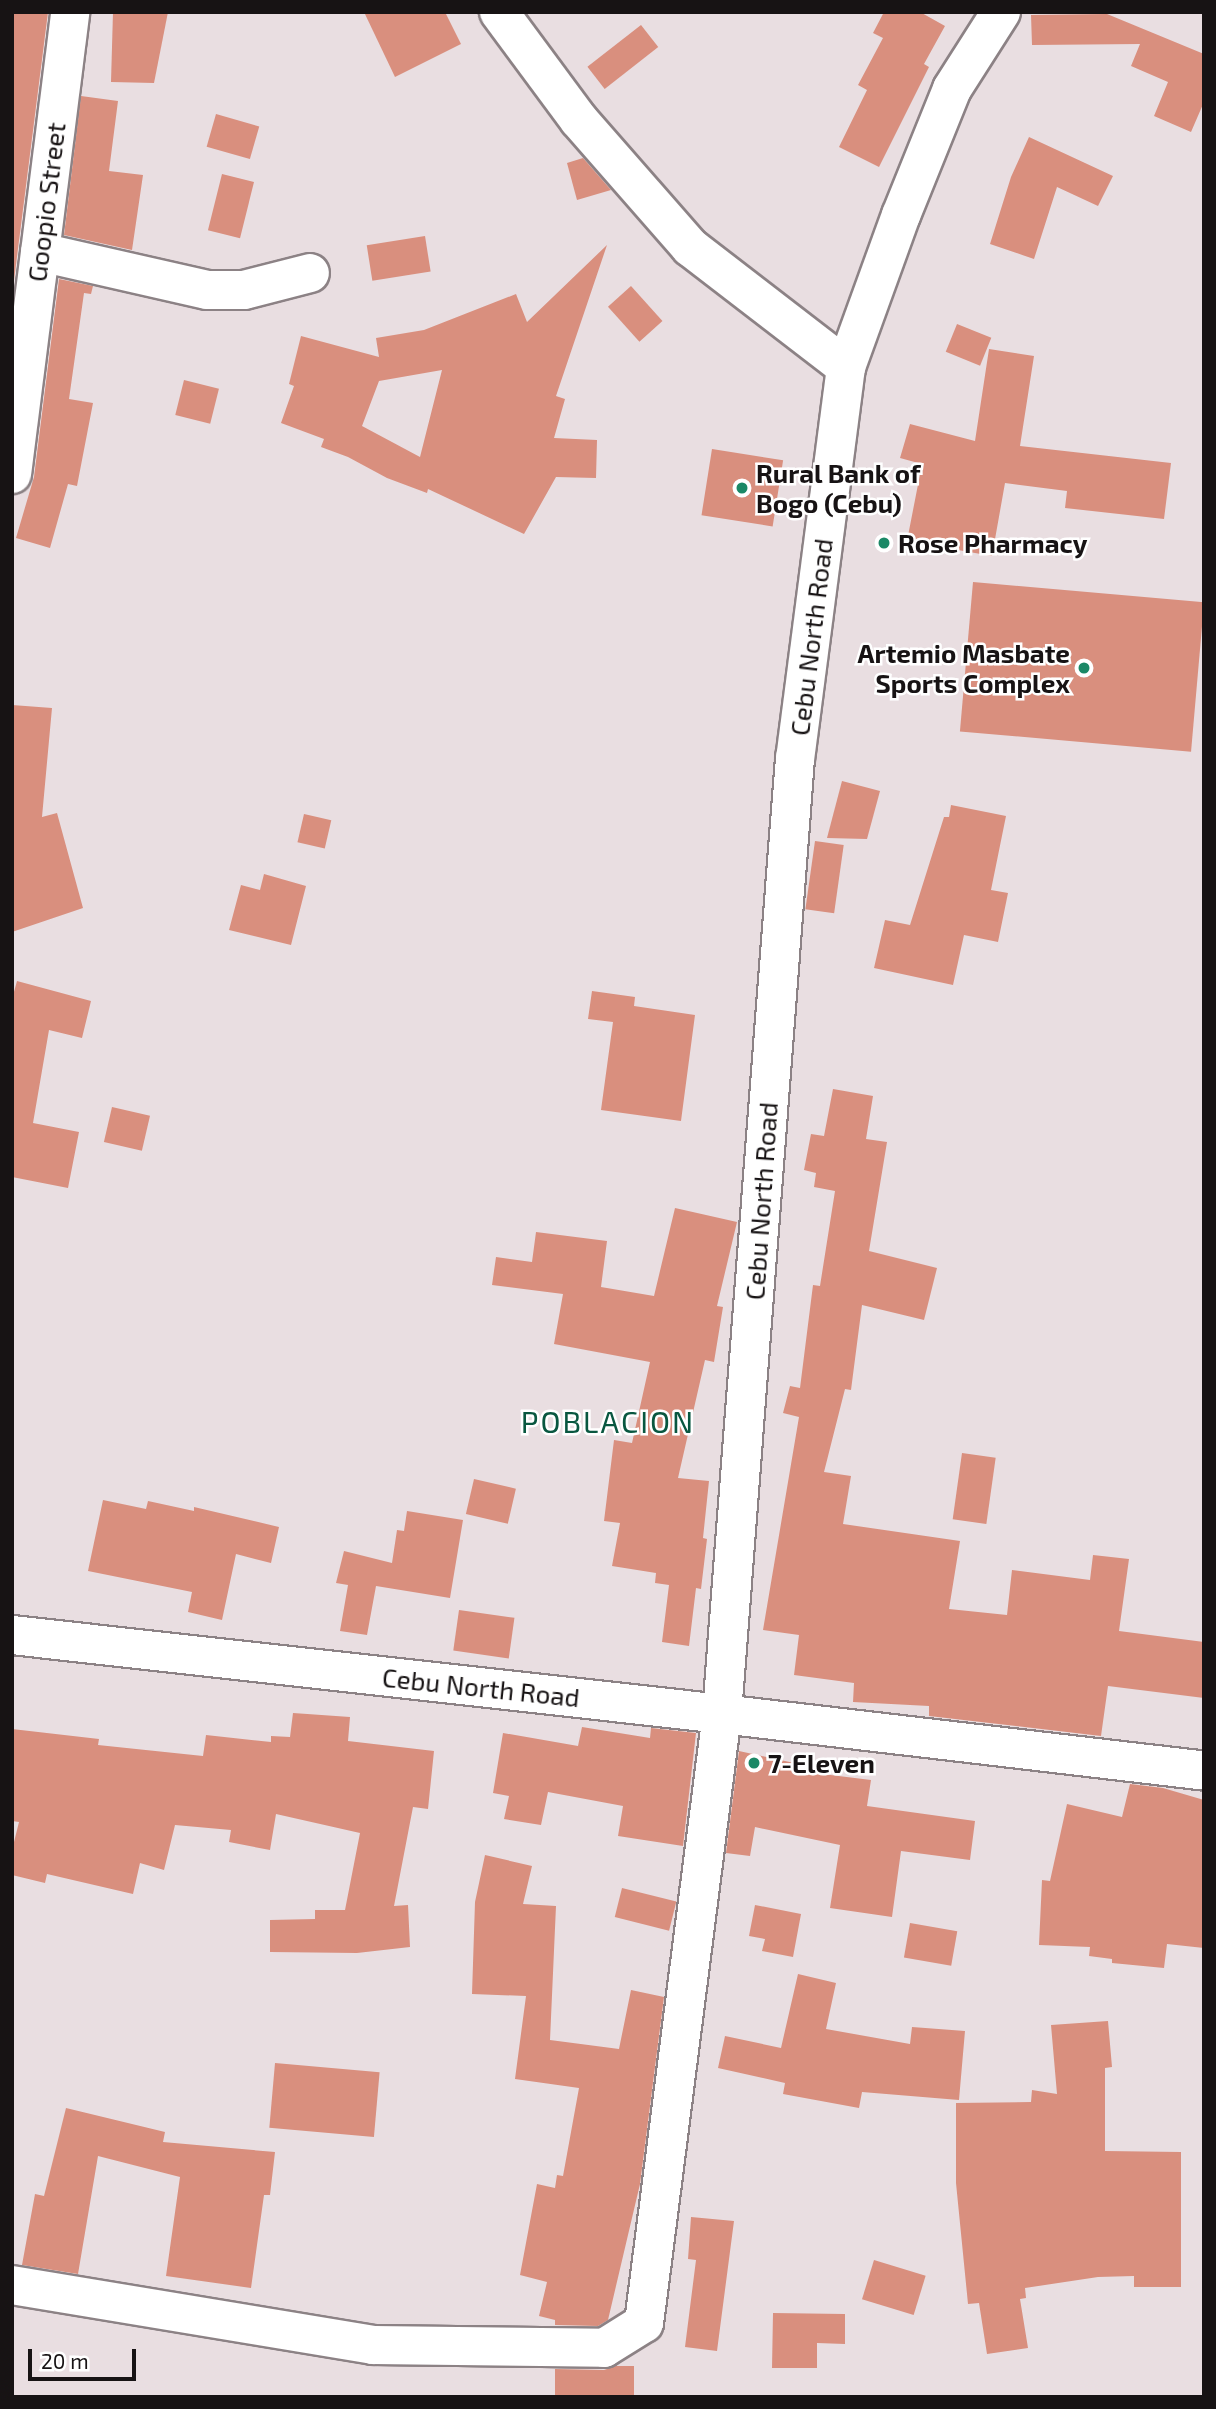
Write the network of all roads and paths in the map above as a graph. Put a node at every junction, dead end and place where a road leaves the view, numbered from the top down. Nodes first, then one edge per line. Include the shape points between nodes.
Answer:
1 (70, 12) edge
2 (499, 12) edge
3 (1001, 12) edge
4 (40, 252) junction
5 (310, 273) dead end
6 (846, 367) junction
7 (12, 474) edge
8 (12, 1635) edge
9 (722, 1714) junction
10 (1204, 1771) edge
11 (12, 2285) edge

1 - 4 main road, Goopio Street
2 - 6 main road via 579,120 690,247
3 - 6 main road, Cebu North Road via 952,89
4 - 5 main road via 207,290 244,290
4 - 7 main road, Goopio Street
6 - 9 main road, Cebu North Road via 795,758
8 - 9 main road, Cebu North Road
9 - 10 main road
9 - 11 main road via 644,2323 604,2348 373,2345

